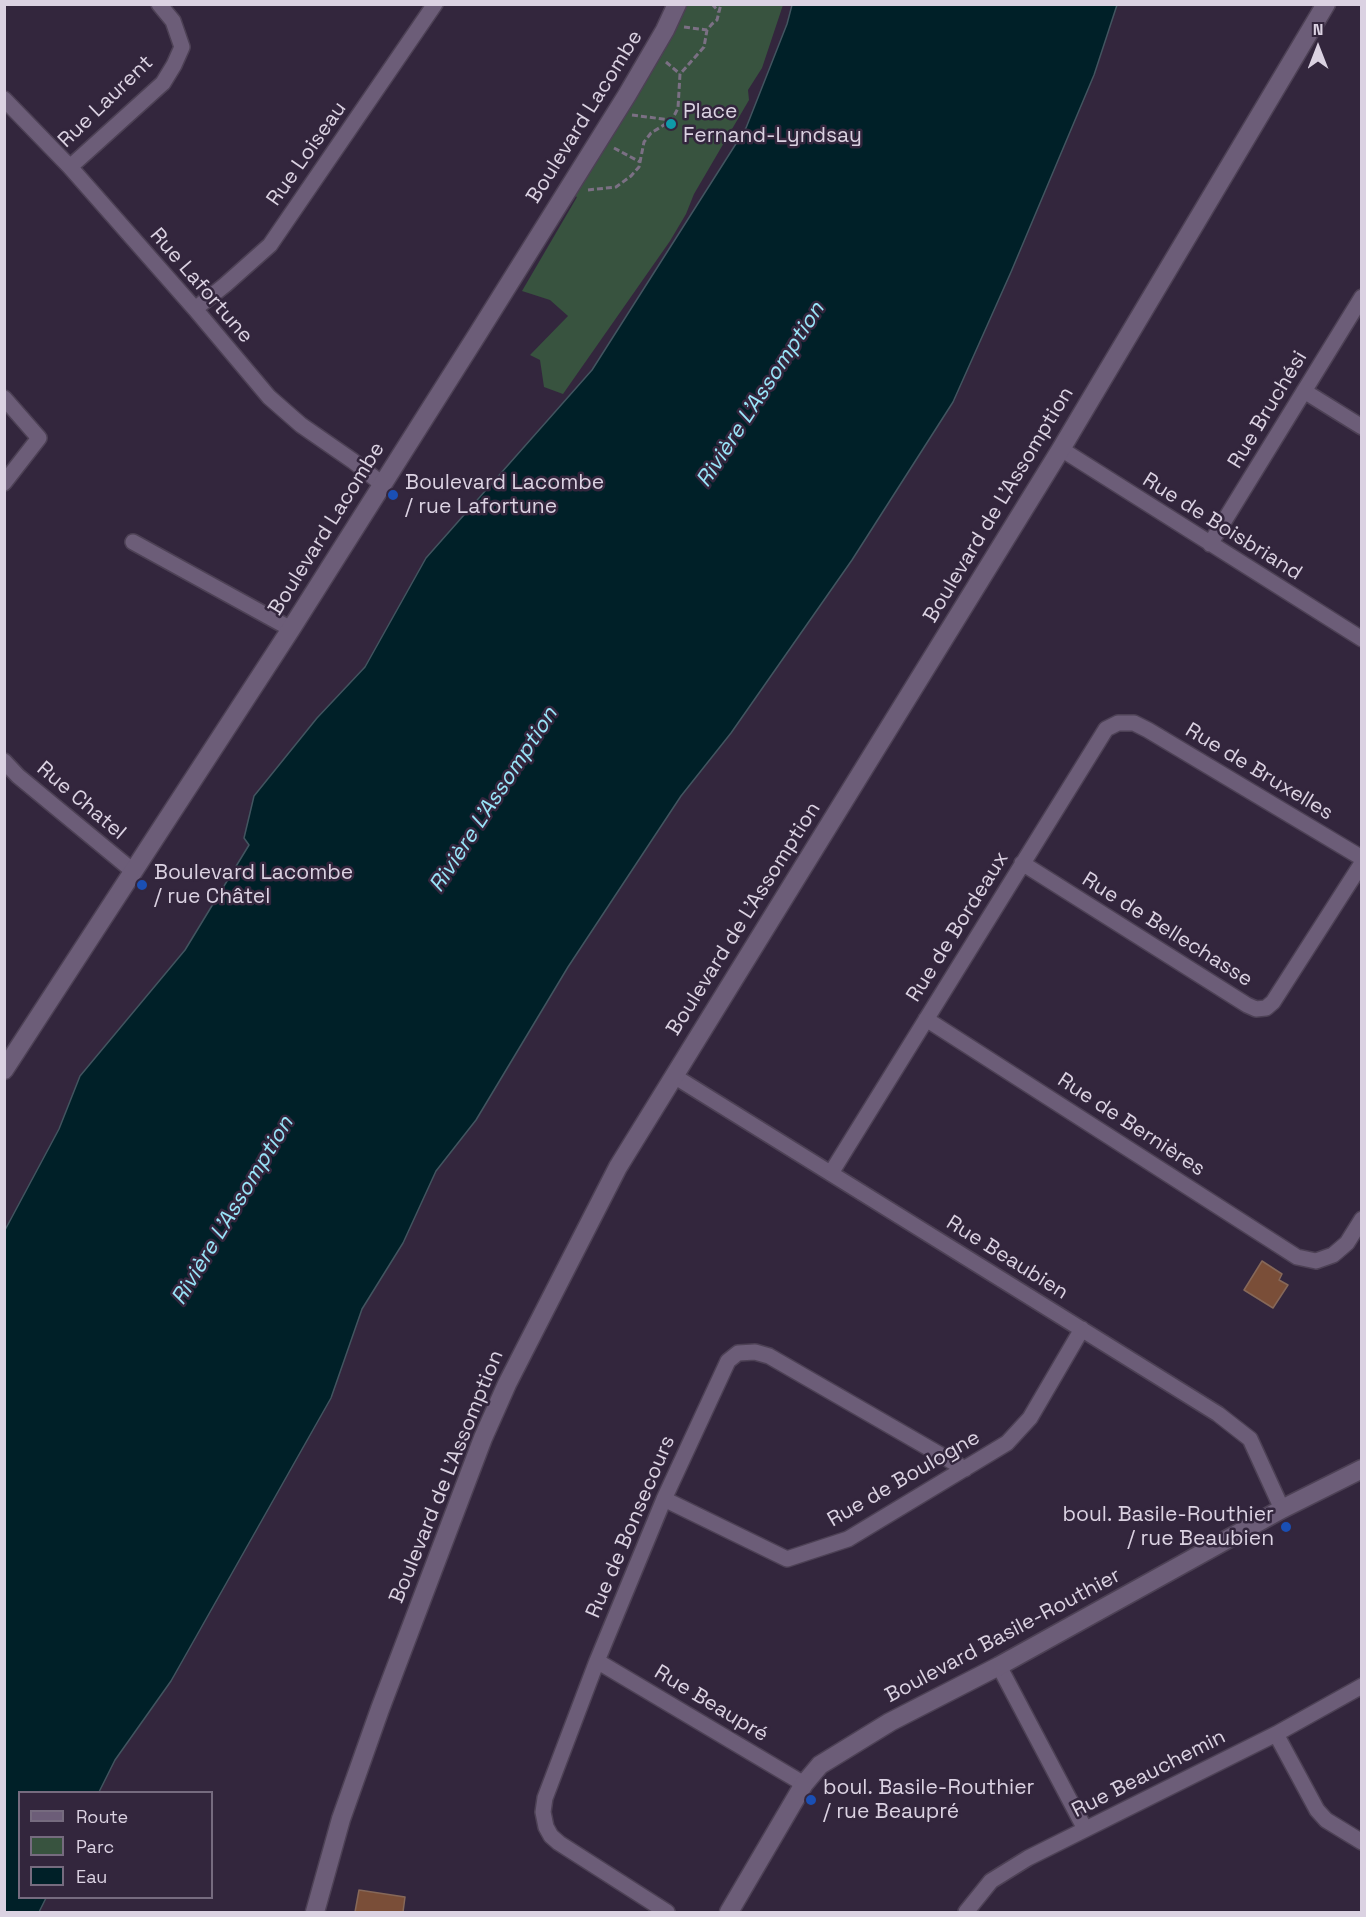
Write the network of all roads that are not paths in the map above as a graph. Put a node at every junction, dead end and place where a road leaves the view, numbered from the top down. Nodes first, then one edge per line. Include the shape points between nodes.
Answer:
1 (159, 4) edge
2 (435, 4) edge
3 (677, 4) edge
4 (1326, 4) edge
5 (4, 99) edge
6 (70, 167) junction
7 (1362, 297) edge
8 (195, 309) junction
9 (1304, 391) junction
10 (4, 398) edge
11 (1362, 427) edge
12 (1061, 449) junction
13 (4, 483) edge
14 (382, 484) junction
15 (133, 542) dead end
16 (1210, 544) junction
17 (291, 629) junction
18 (1362, 639) edge
19 (1134, 723) joint
20 (4, 761) edge
21 (1362, 861) edge
22 (1022, 863) junction
23 (133, 871) junction
24 (926, 1018) junction
25 (4, 1070) edge
26 (674, 1076) junction
27 (831, 1173) junction
28 (1362, 1219) edge
29 (1082, 1329) junction
30 (965, 1469) junction
31 (1362, 1469) edge
32 (664, 1499) junction
33 (1282, 1509) junction
34 (597, 1661) junction
35 (999, 1666) junction
36 (1362, 1686) edge
37 (1276, 1734) junction
38 (804, 1784) junction
39 (1085, 1829) junction
40 (1362, 1842) edge
41 (315, 1912) edge
42 (667, 1912) edge
43 (729, 1912) edge
44 (966, 1912) edge

1 - 6 street, Rue Laurent via 173,21 182,47 174,65 163,83
2 - 8 street, Rue Loiseau via 270,245
3 - 14 street, Boulevard Lacombe via 616,114
4 - 12 street, Boulevard de L'Assomption
5 - 6 street, Rue Lafortune
6 - 8 street, Rue Lafortune
7 - 9 street, Rue Bruchési
8 - 14 street, Rue Lafortune via 269,397
9 - 11 street
9 - 16 street, Rue Bruchési
10 - 13 street via 39,438
12 - 16 street, Rue de Boisbriand
12 - 26 street, Boulevard de L'Assomption
14 - 17 street, Boulevard Lacombe
15 - 17 street
16 - 18 street, Rue de Boisbriand
17 - 23 street, Boulevard Lacombe
19 - 21 street, Rue de Bruxelles
19 - 22 street, Rue de Bordeaux via 1118,723 1106,729
20 - 23 street, Rue Chatel
21 - 22 street, Rue de Bellechasse via 1274,1002 1256,1009
22 - 24 street, Rue de Bordeaux
23 - 25 street, Boulevard Lacombe
24 - 27 street, Rue de Bordeaux
24 - 28 street, Rue de Bernières via 1297,1257 1316,1261 1333,1255
26 - 27 street, Rue Beaubien
26 - 41 street, Boulevard de L'Assomption via 618,1167 483,1438 341,1819
27 - 29 street, Rue Beaubien
29 - 30 street, Rue de Boulogne via 1030,1418 1007,1443
29 - 33 street, Rue Beaubien via 1218,1414 1250,1439
30 - 32 street, Rue de Boulogne via 848,1539 787,1559
30 - 32 street, Rue de Bonsecours via 769,1356 738,1353 728,1361
31 - 33 street, Boulevard Basile-Routhier
32 - 34 street, Rue de Bonsecours
33 - 35 street, Boulevard Basile-Routhier
34 - 38 street, Rue Beaupré
34 - 42 street, Rue de Bonsecours via 545,1798 546,1827 559,1843
35 - 38 street, Boulevard Basile-Routhier via 862,1738 820,1766
35 - 39 street
36 - 37 street, Rue Beauchemin
37 - 39 street, Rue Beauchemin
37 - 40 street via 1317,1810
38 - 43 street, Boulevard Basile-Routhier
39 - 44 street, Rue Beauchemin via 991,1881

